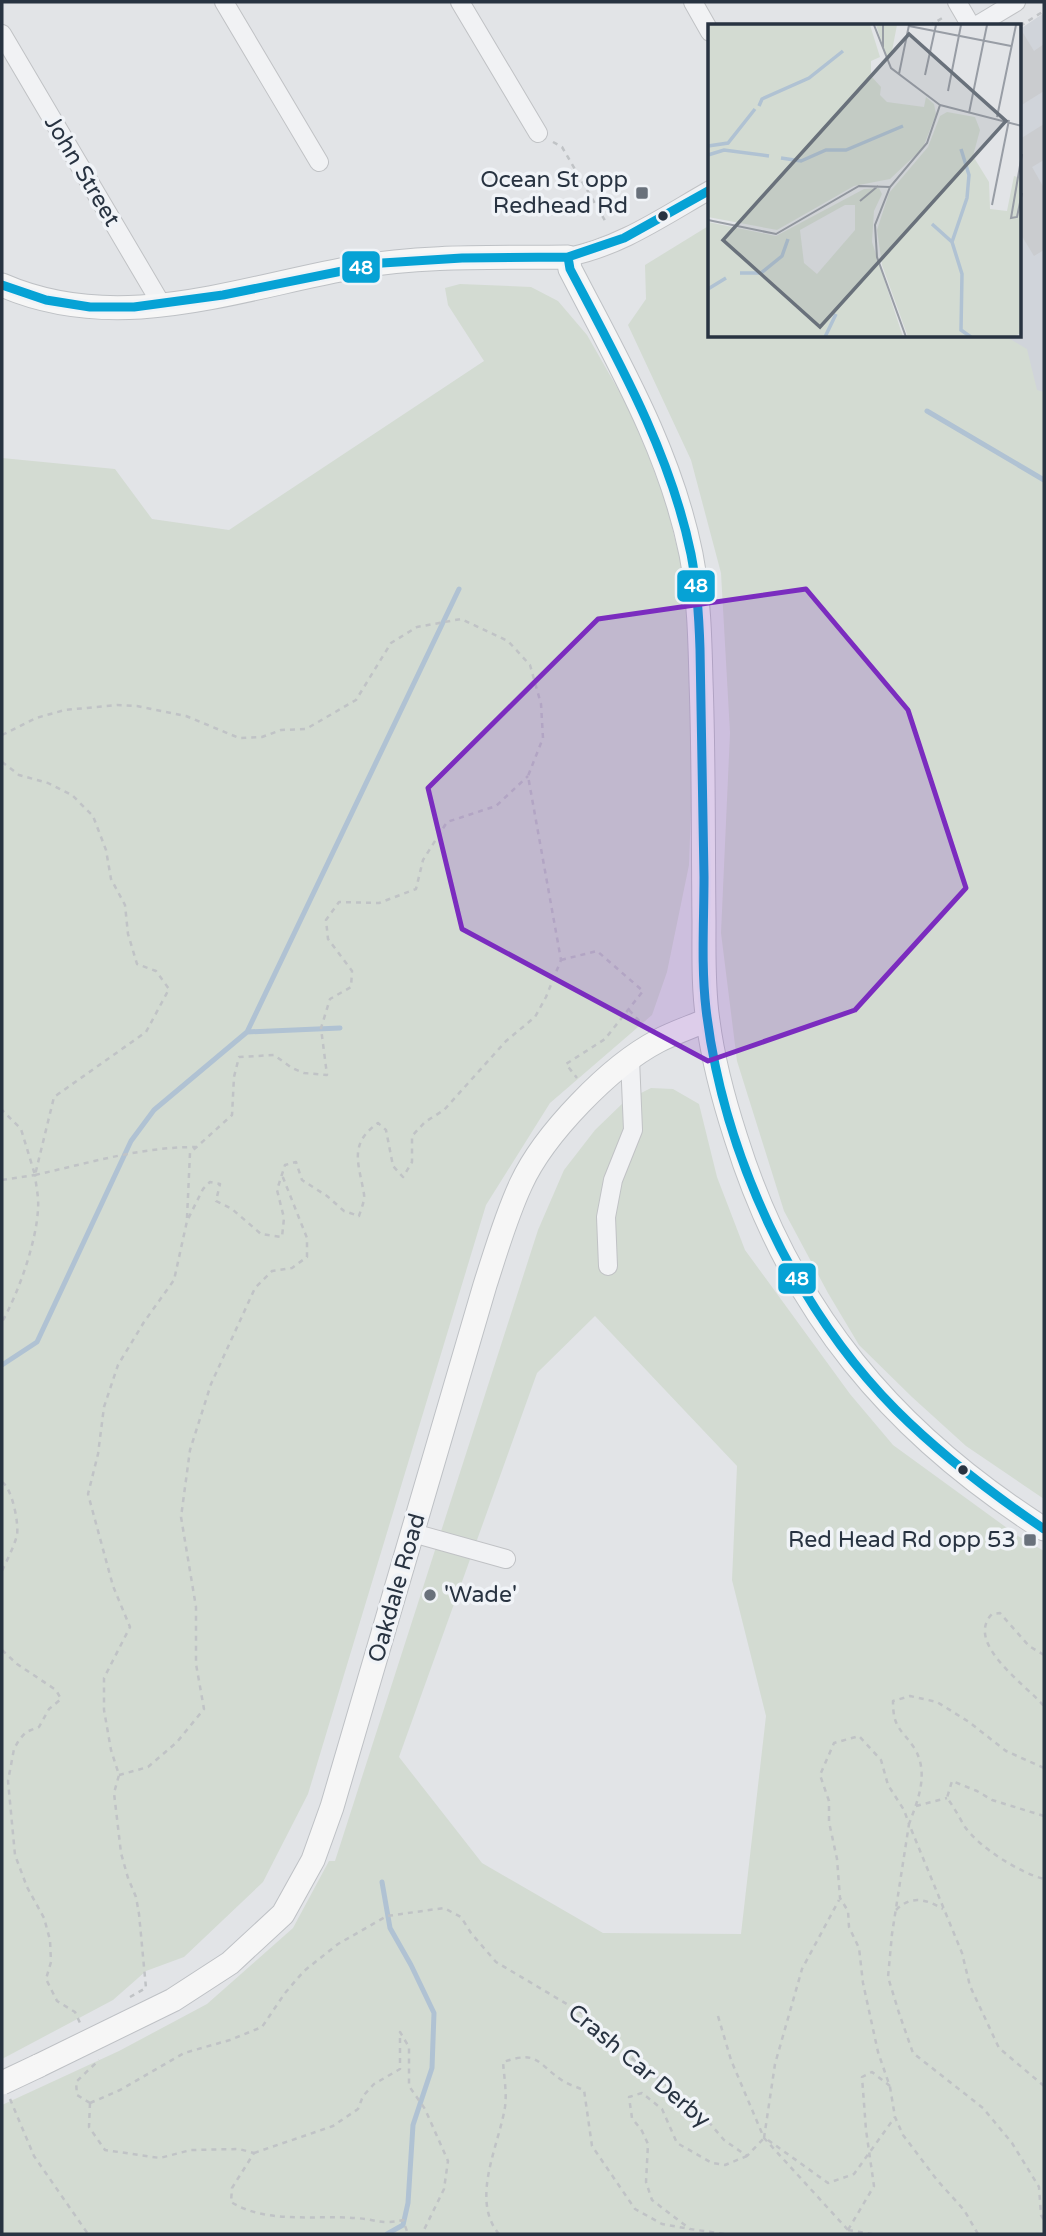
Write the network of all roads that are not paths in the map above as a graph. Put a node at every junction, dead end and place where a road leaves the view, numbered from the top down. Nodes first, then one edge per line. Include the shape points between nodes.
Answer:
1 (224, 2) edge
2 (460, 2) edge
3 (693, 2) edge
4 (957, 2) edge
5 (1016, 2) edge
6 (973, 24) edge
7 (978, 24) edge
8 (708, 28) edge
9 (2, 34) edge
10 (538, 133) road end
11 (319, 162) dead end
12 (708, 191) edge
13 (568, 257) junction
14 (2, 285) edge
15 (163, 307) junction
16 (707, 1020) junction
17 (630, 1059) junction
18 (608, 1266) dead end
19 (1044, 1530) edge
20 (413, 1532) junction
21 (506, 1559) dead end
22 (4, 2087) edge

1 - 11 street
2 - 10 street
3 - 8 street
4 - 6 street
5 - 7 street
9 - 15 street, John Street
12 - 13 street via 624,239
13 - 15 main road via 414,260
13 - 16 main road via 664,456 691,556 699,610 705,776
14 - 15 main road via 75,305
16 - 17 main road, Oakdale Road via 657,1041
16 - 19 main road via 725,1106 751,1186 788,1265 826,1328 906,1423 954,1466
17 - 18 street via 633,1130 608,1204
17 - 20 main road, Oakdale Road via 589,1093 554,1133 522,1181 489,1272
20 - 21 street
20 - 22 main road, Oakdale Road, bridge via 332,1807 313,1860 283,1914 230,1963 173,2000

